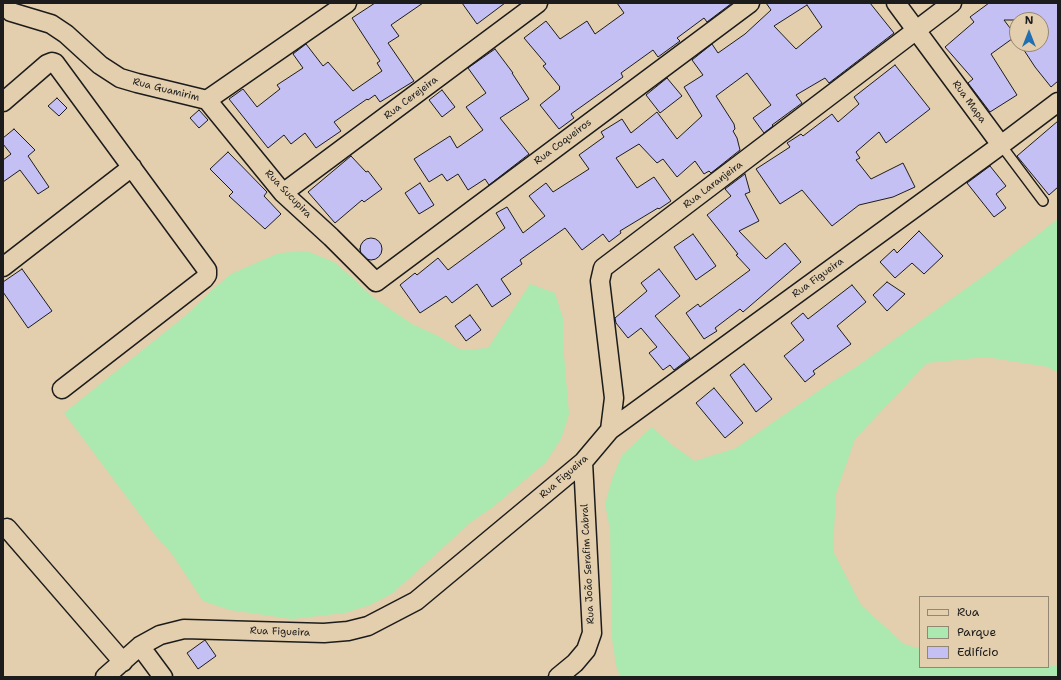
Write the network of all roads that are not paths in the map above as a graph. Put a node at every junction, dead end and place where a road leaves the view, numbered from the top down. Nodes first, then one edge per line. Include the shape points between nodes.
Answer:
1 (4, 3) edge
2 (347, 3) edge
3 (538, 3) edge
4 (750, 3) edge
5 (896, 3) edge
6 (952, 3) edge
7 (916, 31) junction
8 (207, 100) junction
9 (3, 102) edge
10 (1058, 102) edge
11 (1001, 146) junction
12 (132, 167) junction
13 (283, 192) junction
14 (1043, 201) dead end
15 (3, 267) edge
16 (376, 282) joint
17 (62, 389) dead end
18 (610, 430) junction
19 (584, 462) junction
20 (7, 528) dead end
21 (140, 646) junction
22 (123, 662) junction
23 (105, 677) edge
24 (163, 677) edge
25 (558, 677) edge

1 - 8 street, Rua Guamirim via 11,12 51,24 100,65 120,78
2 - 8 street, Rua Guamirim
3 - 13 street, Rua Cerejeira
4 - 16 street, Rua Coqueiros
5 - 7 street, Rua Mapa
6 - 7 street, Rua Laranjeira
7 - 11 street, Rua Mapa
7 - 18 street, Rua Laranjeira via 603,268 600,281 614,398
8 - 13 street, Rua Sucupira
9 - 12 street via 47,64 55,63
10 - 11 street, Rua Figueira
11 - 14 lane, Rua Mapa
11 - 18 street, Rua Figueira
12 - 15 street
12 - 17 street via 207,270 207,275
13 - 16 street, Rua Sucupira
18 - 19 street, Rua Figueira
19 - 21 street, Rua Figueira via 416,601 368,626 324,633 184,629 160,635
19 - 25 street, Rua João Serafim Cabral via 592,633 586,650
20 - 22 street
21 - 22 street, Rua Figueira
21 - 24 street
22 - 23 street, Rua Figueira

